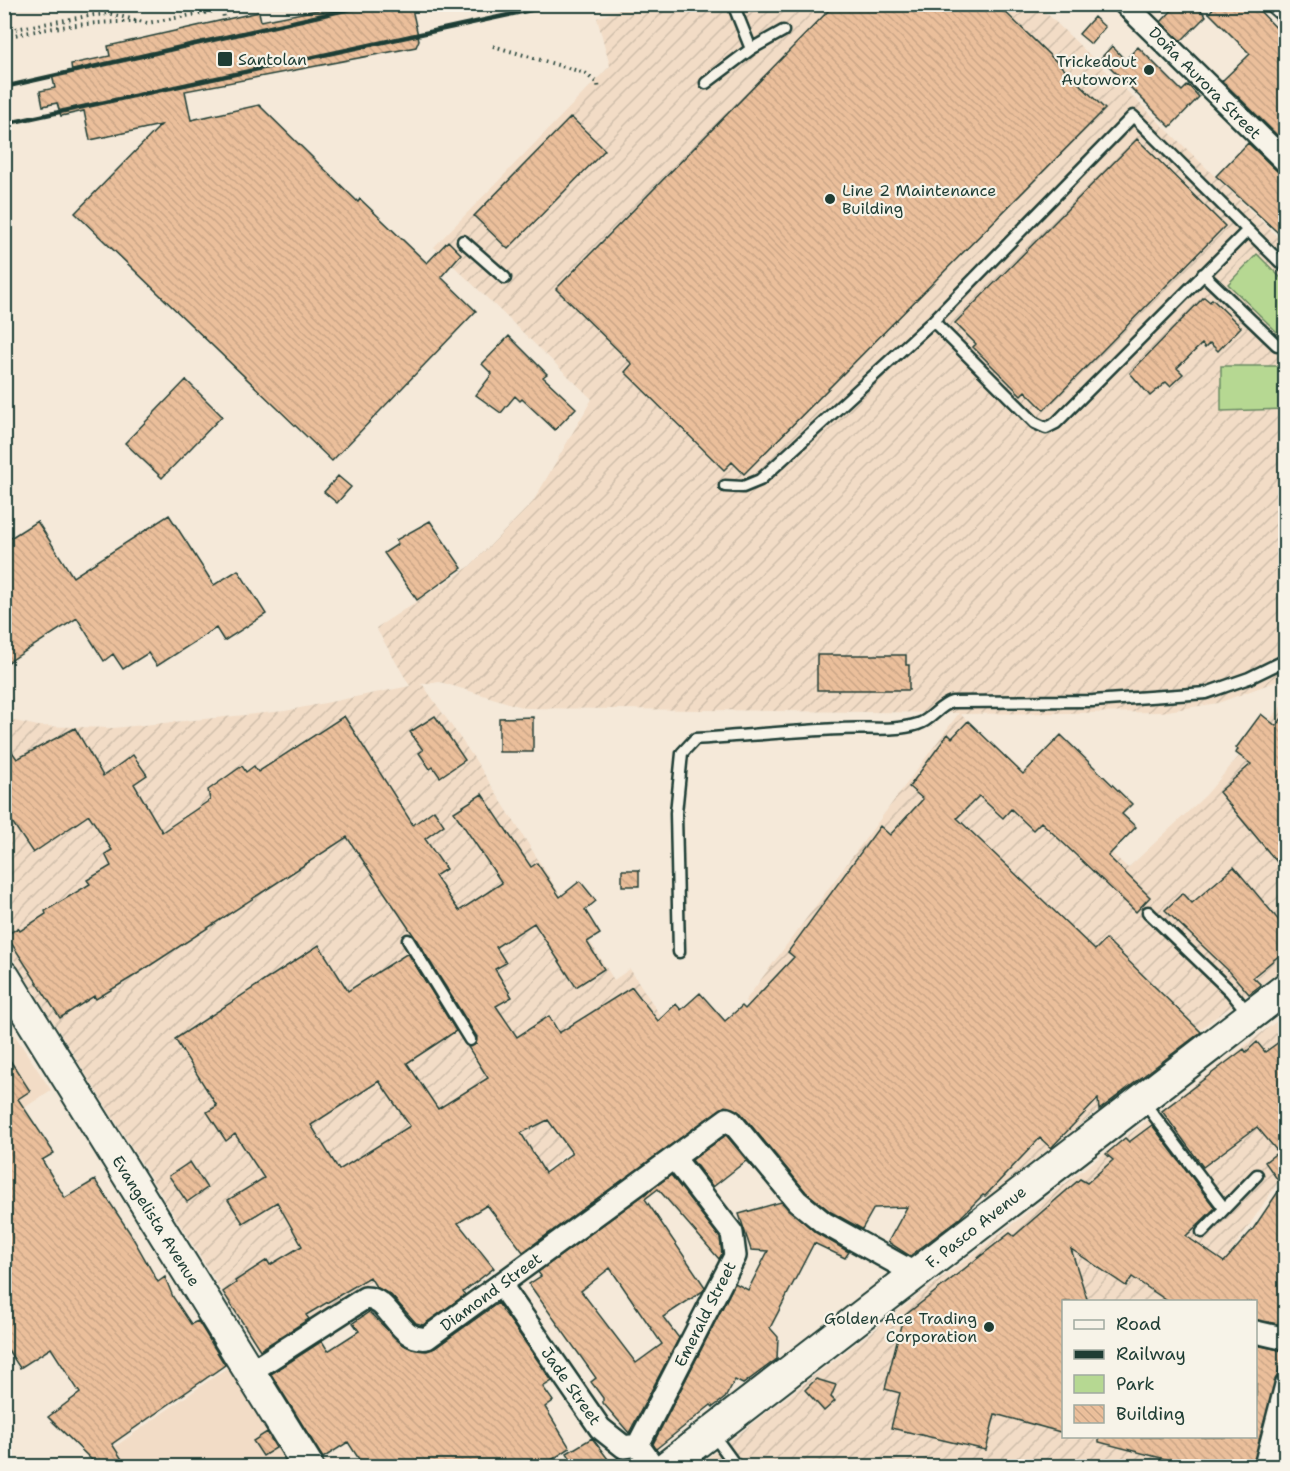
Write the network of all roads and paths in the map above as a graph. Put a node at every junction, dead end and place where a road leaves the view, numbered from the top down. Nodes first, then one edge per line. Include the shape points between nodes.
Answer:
1 (253, 4) edge
2 (733, 4) edge
3 (1125, 4) edge
4 (1276, 4) edge
5 (223, 9) junction
6 (1286, 12) edge
7 (225, 20) dead end
8 (147, 22) junction
9 (4, 30) edge
10 (783, 31) dead end
11 (4, 37) edge
12 (493, 46) dead end
13 (751, 49) junction
14 (706, 83) dead end
15 (599, 90) dead end
16 (1286, 162) edge
17 (1247, 231) junction
18 (463, 241) dead end
19 (1286, 268) edge
20 (1203, 274) junction
21 (504, 278) dead end
22 (933, 321) junction
23 (1286, 345) edge
24 (725, 486) dead end
25 (1286, 660) edge
26 (1148, 912) dead end
27 (408, 940) dead end
28 (679, 952) dead end
29 (4, 976) edge
30 (1286, 988) edge
31 (1250, 1016) junction
32 (470, 1040) dead end
33 (1142, 1099) junction
34 (675, 1158) junction
35 (1257, 1175) dead end
36 (1224, 1208) junction
37 (1202, 1232) dead end
38 (916, 1274) junction
39 (501, 1285) junction
40 (1257, 1332) edge
41 (1286, 1339) edge
42 (250, 1372) junction
43 (1285, 1388) edge
44 (712, 1432) junction
45 (638, 1445) junction
46 (308, 1467) edge
47 (653, 1467) edge
48 (668, 1467) edge
49 (736, 1467) edge
50 (1265, 1467) edge

1 - 5 path
2 - 13 lane
3 - 16 street, Doña Aurora Street
4 - 6 street
5 - 7 path
5 - 8 path
8 - 9 path via 111,14
8 - 11 path via 107,21
10 - 13 lane
12 - 15 path via 585,73 598,84
13 - 14 lane
17 - 19 lane
17 - 20 lane
17 - 22 lane via 1133,116
18 - 21 lane
20 - 22 lane via 1056,423 1046,428 1035,423
20 - 23 lane via 1277,345
22 - 24 lane via 760,480 743,488
25 - 28 lane via 1206,693 1093,701 952,702 920,724 892,729 694,739 682,753 676,813
26 - 31 lane via 1231,992
27 - 32 lane
29 - 42 street, Evangelista Avenue
30 - 31 street, F. Pasco Avenue
31 - 33 street, F. Pasco Avenue
33 - 36 lane
33 - 38 street, F. Pasco Avenue
34 - 38 street, Diamond Street via 727,1119 731,1120 797,1201 824,1223
34 - 39 street, Diamond Street
34 - 45 street, Emerald Street via 732,1233 735,1256
35 - 36 lane
36 - 37 lane
38 - 44 street, F. Pasco Avenue
39 - 42 street, Diamond Street via 427,1338 418,1340 376,1301 364,1298
39 - 45 street, Jade Street via 600,1428 624,1447
40 - 41 street
42 - 46 street, Evangelista Avenue
43 - 50 street
44 - 48 street, F. Pasco Avenue
44 - 49 lane
45 - 47 street

